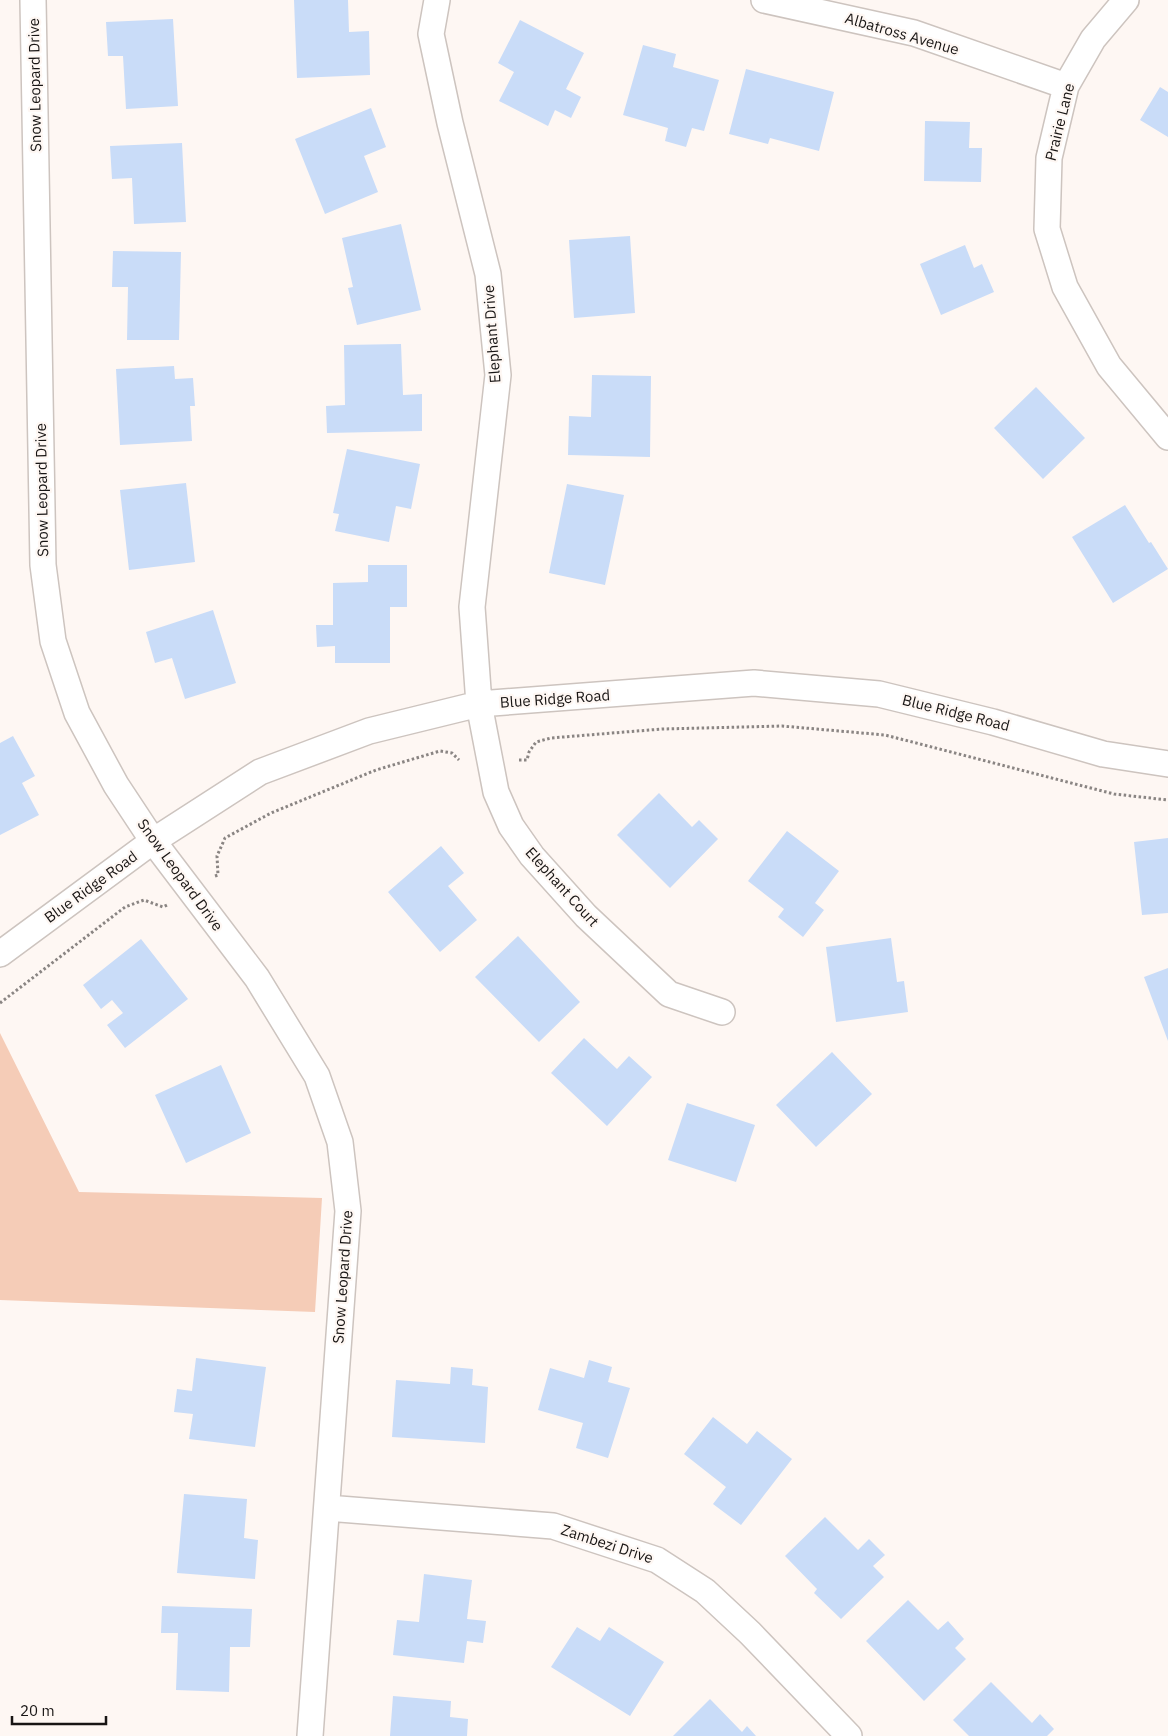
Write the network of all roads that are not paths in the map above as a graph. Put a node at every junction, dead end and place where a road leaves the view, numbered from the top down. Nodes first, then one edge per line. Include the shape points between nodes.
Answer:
1 (33, 0) edge
2 (437, 0) edge
3 (764, 0) edge
4 (1126, 0) edge
5 (1066, 86) junction
6 (1168, 437) edge
7 (479, 704) junction
8 (1168, 764) edge
9 (153, 841) junction
10 (0, 954) edge
11 (722, 1012) dead end
12 (327, 1508) junction
13 (310, 1736) edge
14 (849, 1736) edge

1 - 9 street, Snow Leopard Drive via 43,565 53,641 76,713 116,785
2 - 7 street, Elephant Drive via 432,34 450,124 488,274 498,375 472,606
3 - 5 street, Albatross Avenue via 914,34
4 - 5 street, Prairie Lane via 1092,39
5 - 6 street, Prairie Lane via 1049,158 1047,229 1065,287 1109,366
7 - 8 street, Blue Ridge Road via 754,683 870,693 993,722 1103,754
7 - 9 street, Blue Ridge Road via 369,731 260,772
7 - 11 street, Elephant Court via 496,792 511,826 532,856 586,916 670,994
9 - 10 street, Blue Ridge Road
9 - 12 street, Snow Leopard Drive via 257,978 317,1076 340,1142 348,1211
12 - 13 street, Snow Leopard Drive
12 - 14 street, Zambezi Drive via 554,1526 657,1560 705,1591

